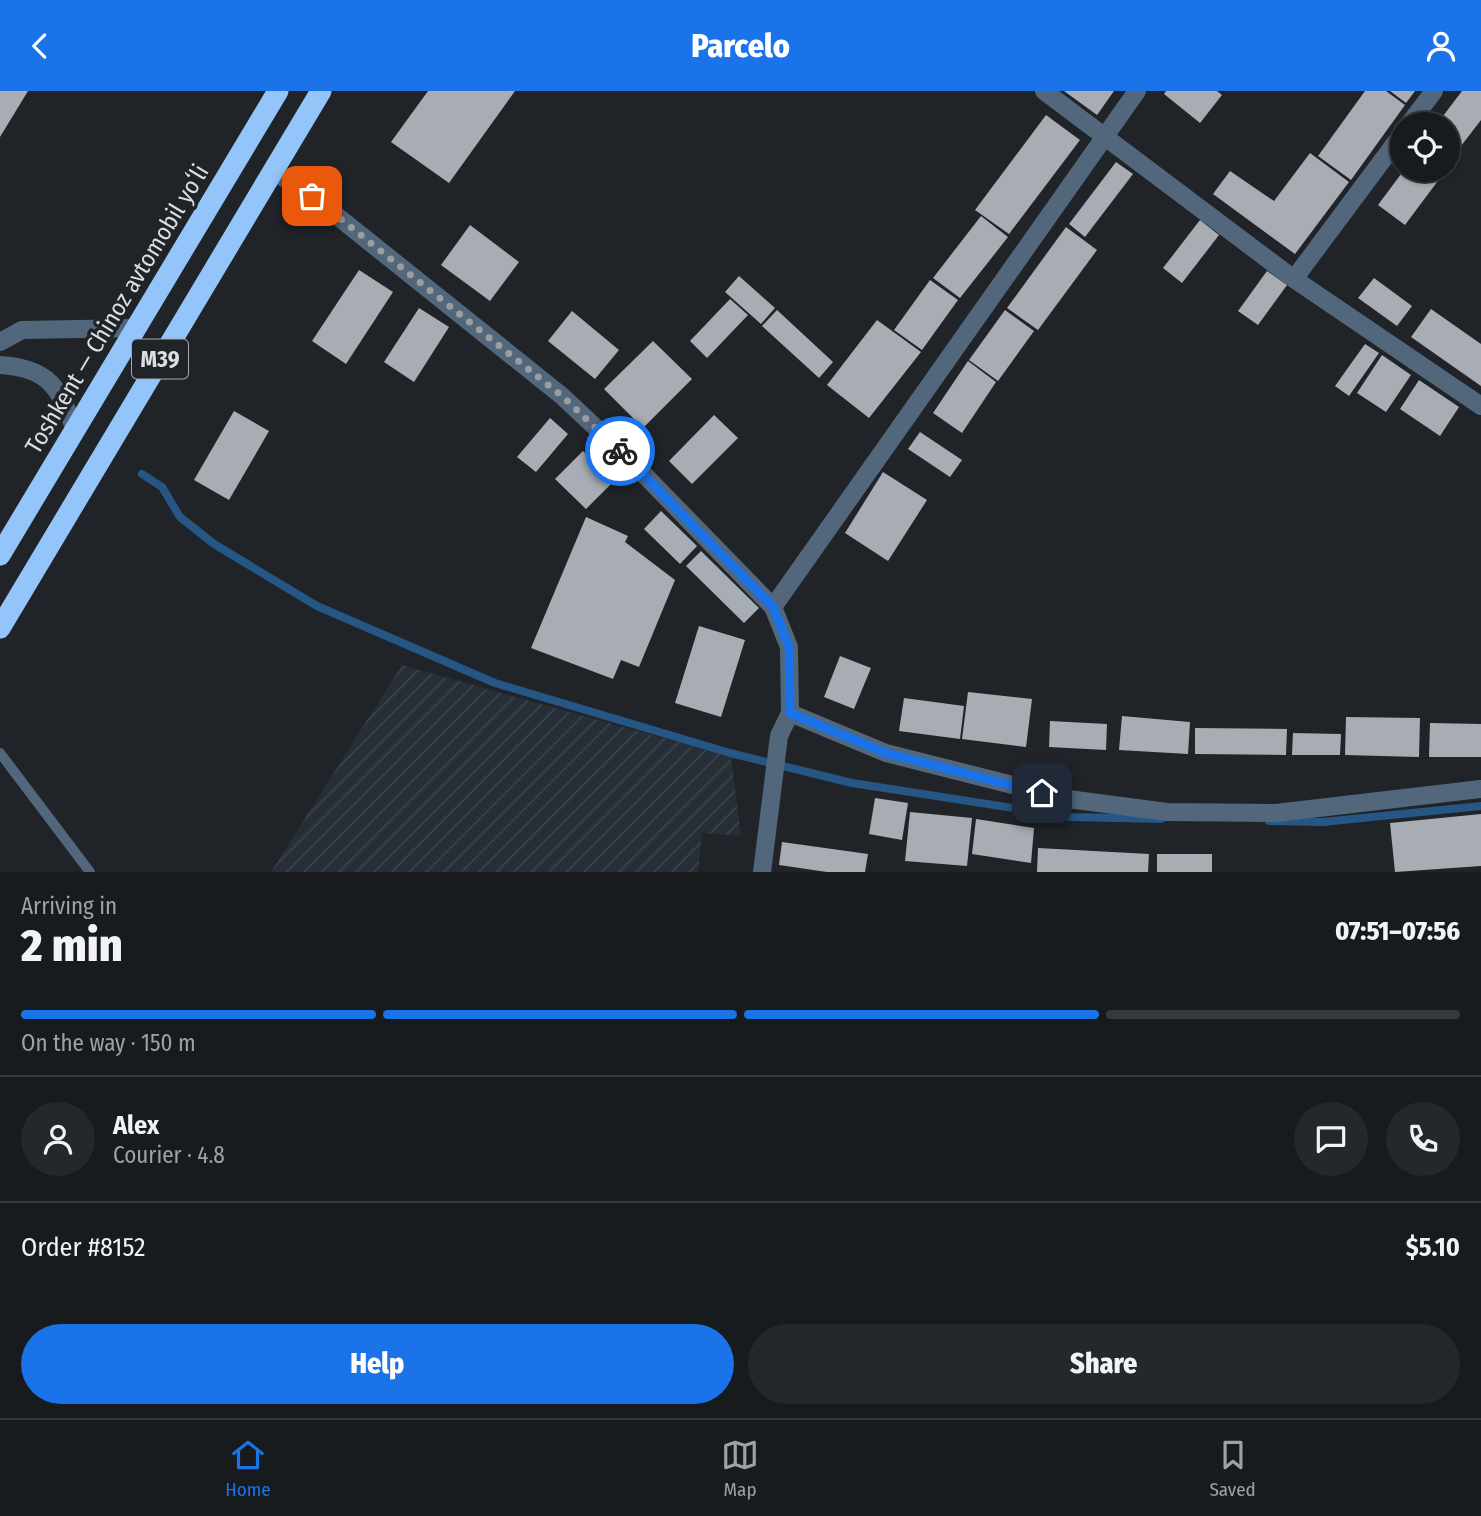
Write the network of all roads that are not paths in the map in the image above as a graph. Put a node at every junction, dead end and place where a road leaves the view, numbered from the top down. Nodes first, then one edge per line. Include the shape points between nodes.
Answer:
1 (278, 91) edge
2 (321, 91) edge
3 (1044, 91) edge
4 (1137, 91) edge
5 (1434, 91) edge
6 (1418, 112) edge
7 (1104, 136) junction
8 (1390, 150) edge
9 (273, 171) junction
10 (1294, 279) junction
11 (136, 328) junction
12 (0, 342) edge
13 (0, 365) edge
14 (1481, 406) edge
15 (75, 430) junction
16 (0, 555) edge
17 (773, 607) junction
18 (0, 628) edge
19 (790, 713) junction
20 (0, 753) edge
21 (1481, 789) edge
22 (90, 872) edge
23 (762, 872) edge

1 - 11 highway, Toshkent — Chinoz avtomobil yoʻli / M39
2 - 9 highway, M39
3 - 7 street
4 - 7 street
5 - 6 street
7 - 10 street
7 - 17 street
8 - 10 street
9 - 17 street via 312,196 562,396
9 - 18 highway, M39
10 - 14 street
11 - 12 street via 22,330
11 - 15 highway, Toshkent — Chinoz avtomobil yoʻli / M39
13 - 15 street via 29,367 48,380 61,393
15 - 16 highway, Toshkent — Chinoz avtomobil yoʻli / M39
17 - 19 street via 789,647
19 - 21 street via 886,753 1068,799 1167,812 1276,813
19 - 23 street via 779,736
20 - 22 lane

